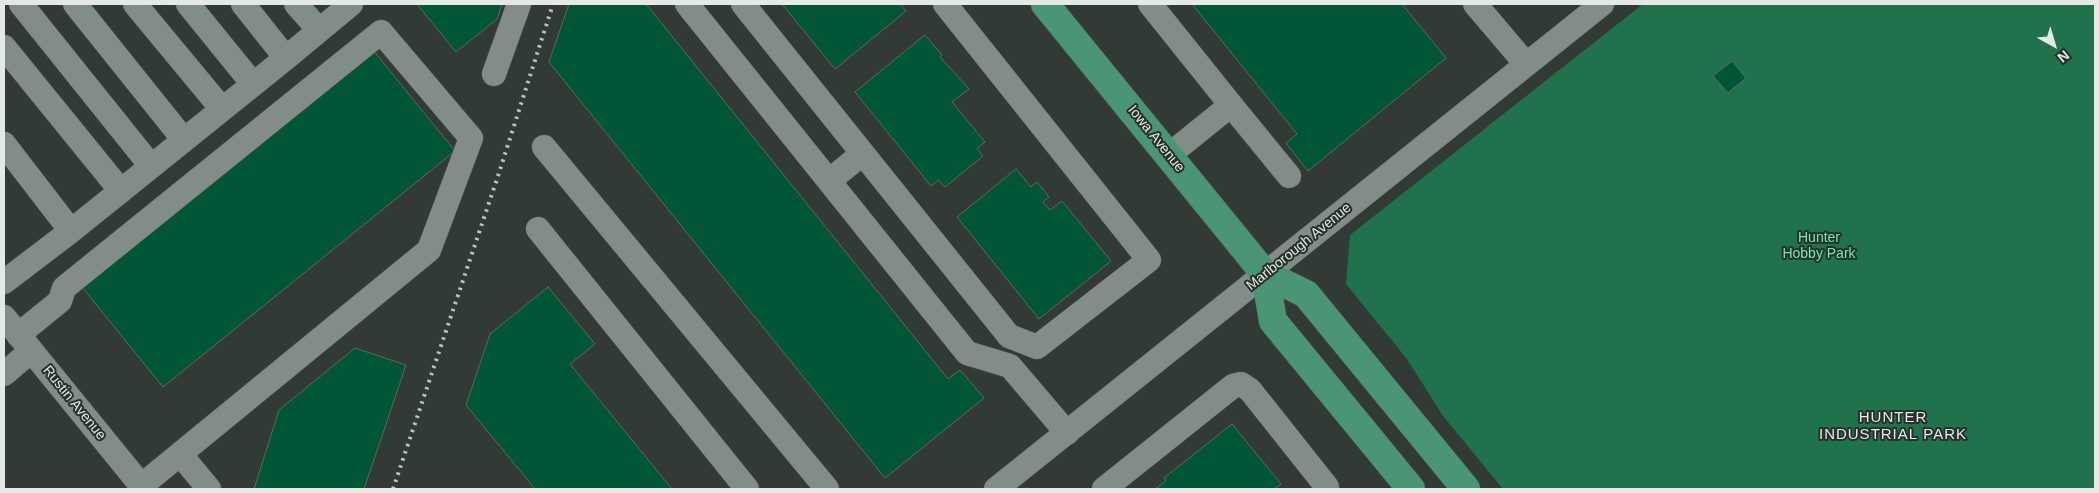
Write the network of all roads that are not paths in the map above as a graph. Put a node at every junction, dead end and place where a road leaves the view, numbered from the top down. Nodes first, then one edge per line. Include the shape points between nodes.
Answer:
1 (20, 4) edge
2 (75, 4) edge
3 (135, 4) edge
4 (188, 4) edge
5 (243, 4) edge
6 (296, 4) edge
7 (351, 4) edge
8 (518, 4) edge
9 (687, 4) edge
10 (743, 4) edge
11 (1046, 4) edge
12 (1150, 4) edge
13 (1475, 4) edge
14 (1602, 4) edge
15 (948, 5) edge
16 (319, 30) junction
17 (4, 47) edge
18 (286, 58) junction
19 (1526, 64) junction
20 (494, 74) dead end
21 (253, 84) junction
22 (1231, 105) junction
23 (222, 109) junction
24 (184, 140) junction
25 (4, 144) edge
26 (544, 147) dead end
27 (862, 154) junction
28 (1169, 155) junction
29 (151, 166) junction
30 (1289, 176) dead end
31 (829, 181) junction
32 (121, 191) junction
33 (538, 229) dead end
34 (71, 231) junction
35 (1265, 274) junction
36 (4, 282) edge
37 (4, 317) edge
38 (25, 343) junction
39 (1037, 347) junction
40 (1010, 366) junction
41 (4, 374) edge
42 (1067, 433) junction
43 (180, 454) junction
44 (1401, 486) edge
45 (142, 488) edge
46 (209, 489) edge
47 (746, 489) edge
48 (827, 489) edge
49 (996, 489) edge
50 (1104, 489) edge
51 (1324, 489) edge
52 (1466, 489) edge

1 - 29 street
2 - 24 street
3 - 23 street
4 - 21 street
5 - 18 street
6 - 16 street
7 - 16 street
8 - 20 street
9 - 31 street
10 - 27 street
11 - 28 main road, Iowa Avenue
12 - 22 street
13 - 19 street
14 - 19 street, Marlborough Avenue
15 - 39 street via 1149,260
16 - 18 street
17 - 32 street
18 - 21 street
19 - 35 street, Marlborough Avenue
21 - 23 street
22 - 28 street
22 - 30 street
23 - 24 street
24 - 29 street
25 - 34 street
26 - 48 street
27 - 31 street
27 - 39 street via 1009,336
28 - 35 main road, Iowa Avenue
29 - 32 street
31 - 40 street via 967,353
32 - 34 street
33 - 47 street
34 - 36 street
35 - 42 street, Marlborough Avenue
35 - 44 main road via 1272,321
35 - 52 main road, Iowa Avenue via 1306,294
37 - 38 street, Rustin Avenue
38 - 41 street
38 - 43 street via 60,301 64,288 381,32 472,138 429,250
38 - 45 street, Rustin Avenue
39 - 40 street
40 - 42 street
42 - 49 street, Marlborough Avenue
43 - 45 street
43 - 46 street
50 - 51 street via 1233,386 1241,384 1250,390 1327,487

